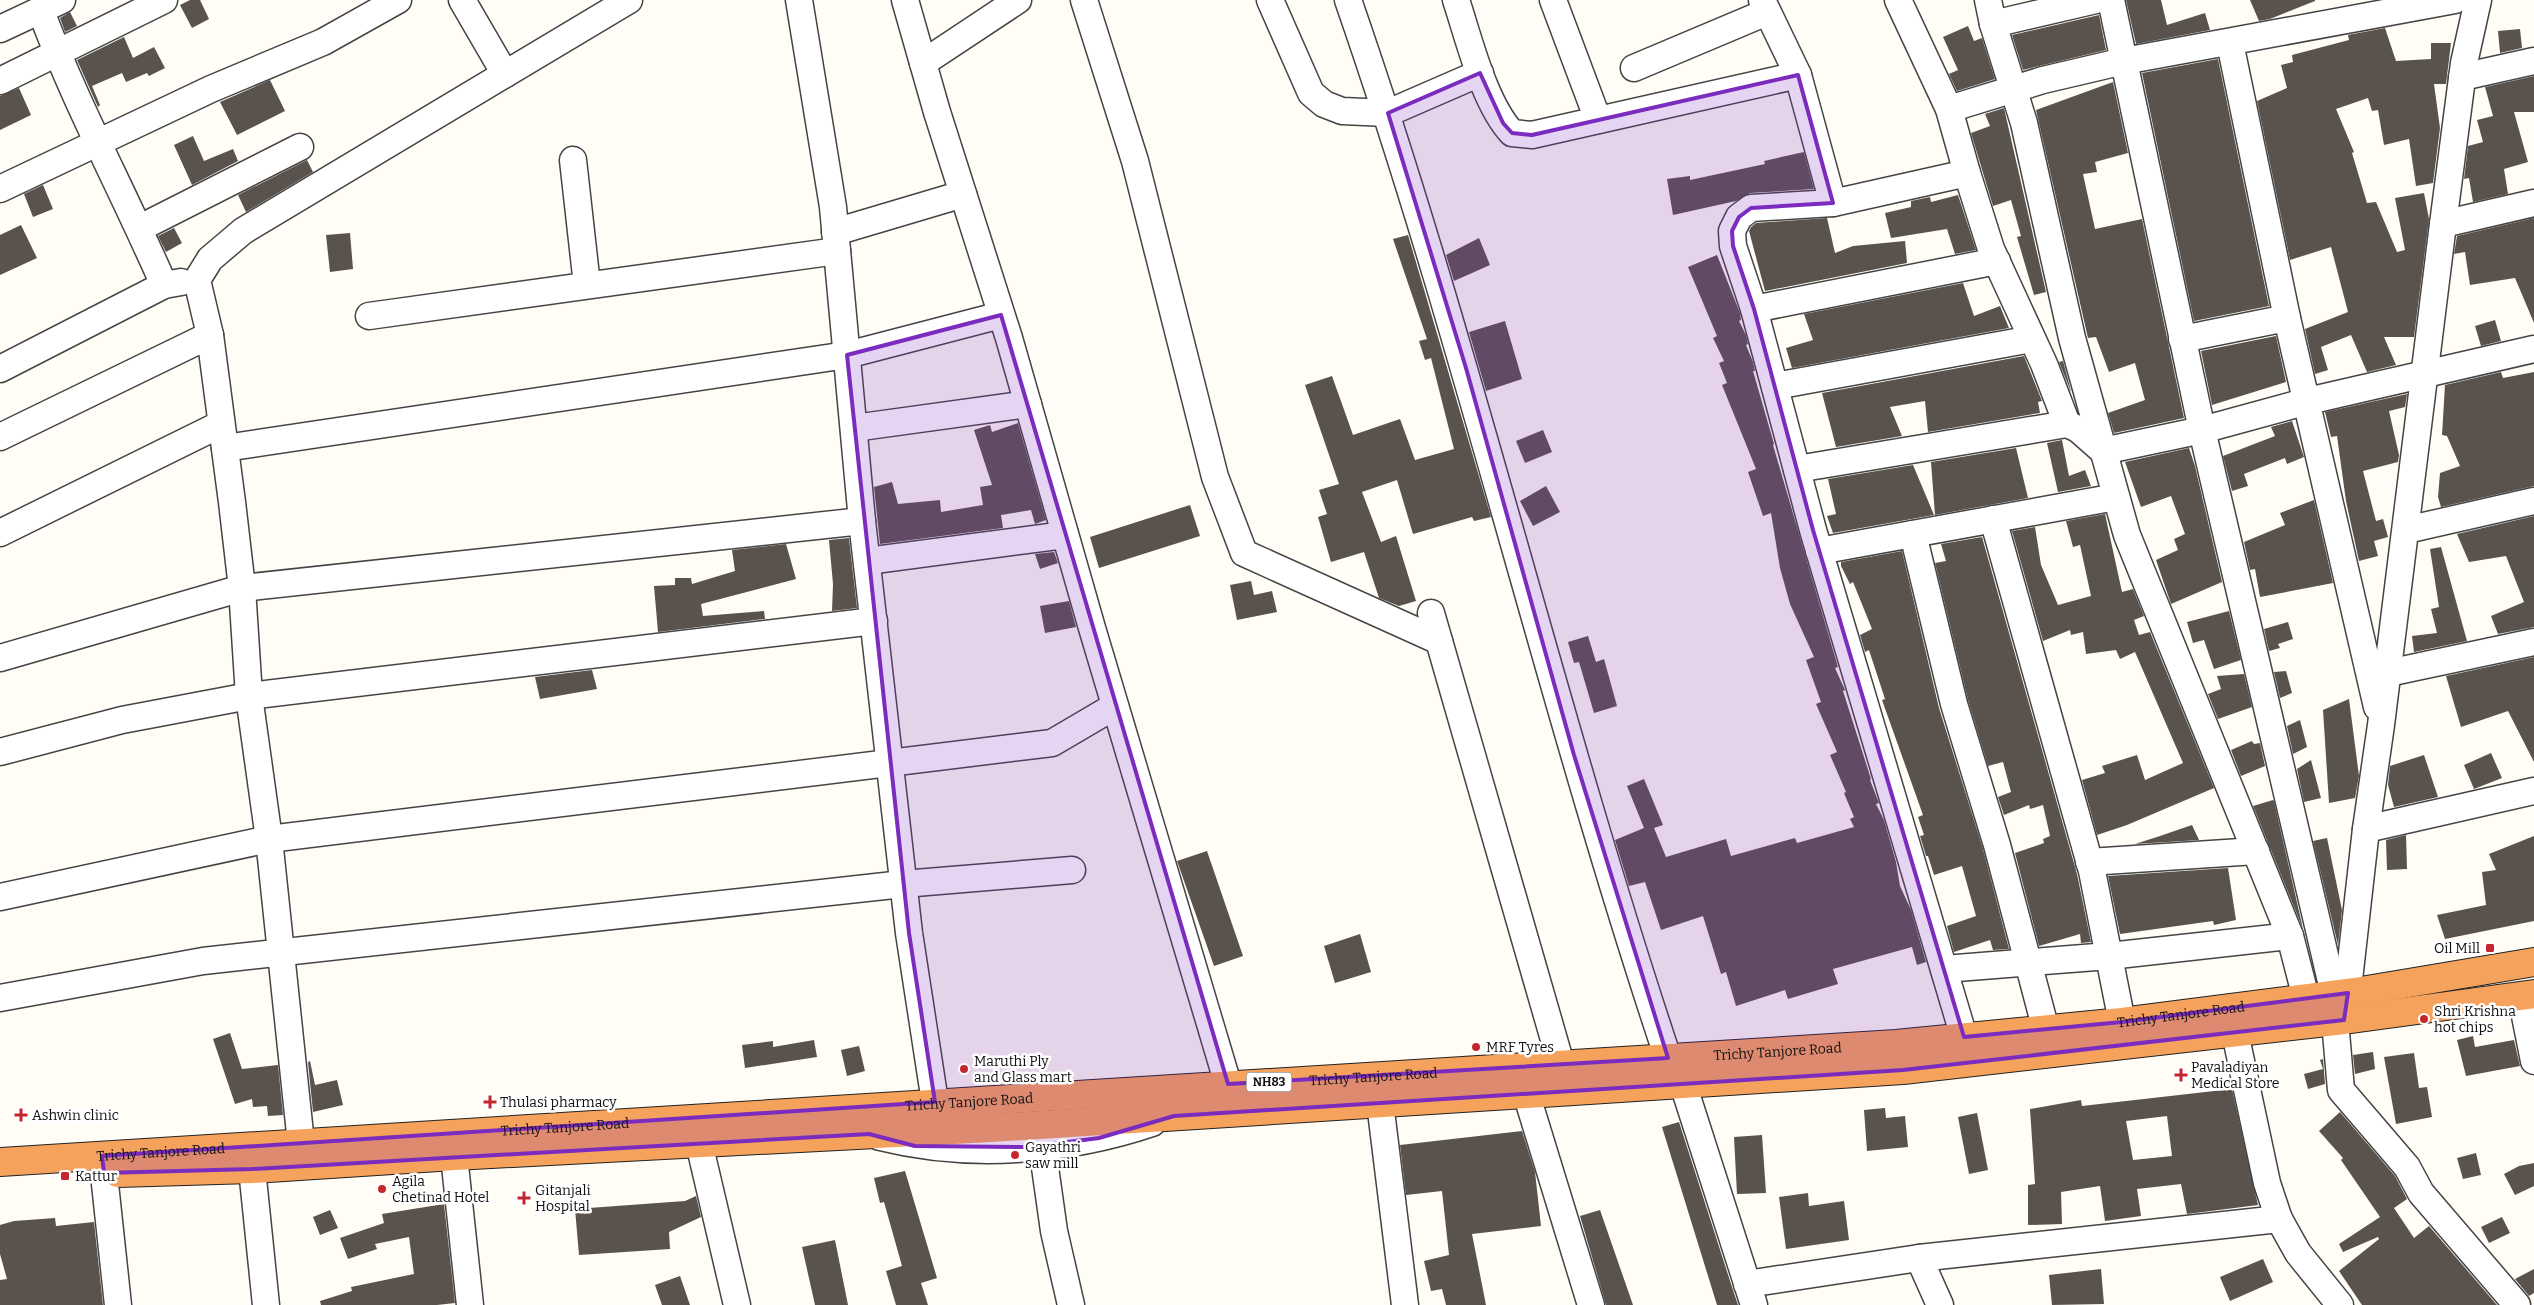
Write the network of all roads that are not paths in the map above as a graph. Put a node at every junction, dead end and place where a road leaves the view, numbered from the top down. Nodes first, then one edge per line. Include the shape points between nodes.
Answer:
1 (164, 0) edge
2 (398, 0) edge
3 (462, 0) edge
4 (629, 0) edge
5 (799, 0) edge
6 (905, 0) edge
7 (1018, 0) edge
8 (1084, 0) edge
9 (1270, 0) edge
10 (1348, 0) edge
11 (1456, 0) edge
12 (1553, 0) edge
13 (1898, 0) edge
14 (2096, 0) edge
15 (2111, 0) edge
16 (2455, 0) edge
17 (2478, 0) edge
18 (51, 5) edge
19 (1765, 6) edge
20 (1991, 12) edge
21 (0, 29) edge
22 (2230, 43) junction
23 (57, 54) junction
24 (2124, 61) junction
25 (2534, 61) edge
26 (923, 63) junction
27 (1634, 68) dead end
28 (1480, 73) junction
29 (505, 74) junction
30 (1798, 75) junction
31 (2462, 77) junction
32 (0, 81) edge
33 (2013, 89) junction
34 (1949, 109) junction
35 (1388, 113) junction
36 (1598, 120) junction
37 (96, 143) junction
38 (300, 146) dead end
39 (573, 160) dead end
40 (1967, 174) junction
41 (0, 189) edge
42 (963, 194) junction
43 (1833, 203) junction
44 (2534, 203) edge
45 (2443, 224) junction
46 (140, 228) junction
47 (836, 241) junction
48 (1997, 261) junction
49 (197, 280) junction
50 (164, 285) junction
51 (588, 285) junction
52 (1754, 308) junction
53 (1002, 315) junction
54 (369, 316) dead end
55 (2287, 318) junction
56 (210, 334) junction
57 (2032, 339) junction
58 (2182, 339) junction
59 (2534, 349) edge
60 (847, 356) junction
61 (0, 369) edge
62 (2425, 373) junction
63 (1775, 386) junction
64 (2308, 402) junction
65 (1028, 404) junction
66 (2067, 424) junction
67 (854, 428) junction
68 (2202, 430) junction
69 (223, 436) junction
70 (0, 437) edge
71 (2103, 451) junction
72 (1797, 469) junction
73 (2116, 497) junction
74 (2534, 501) edge
75 (1993, 519) junction
76 (862, 520) junction
77 (2406, 530) junction
78 (0, 532) edge
79 (1913, 534) junction
80 (1065, 535) junction
81 (1819, 552) junction
82 (867, 561) junction
83 (242, 588) junction
84 (1431, 613) dead end
85 (874, 621) junction
86 (1440, 641) junction
87 (2534, 642) edge
88 (0, 658) edge
89 (2388, 672) junction
90 (248, 696) junction
91 (1115, 706) junction
92 (2381, 725) junction
93 (0, 752) edge
94 (889, 763) junction
95 (2534, 791) edge
96 (2366, 829) junction
97 (269, 839) junction
98 (2256, 851) junction
99 (2090, 862) junction
100 (1072, 870) dead end
101 (903, 884) junction
102 (0, 897) edge
103 (2290, 936) junction
104 (281, 954) junction
105 (2109, 956) junction
106 (2030, 962) junction
107 (2534, 962) edge
108 (1944, 969) junction
109 (2341, 994) junction
110 (2528, 995) edge
111 (0, 998) edge
112 (2306, 998) junction
113 (2340, 1021) junction
114 (2122, 1022) junction
115 (2046, 1030) junction
116 (2235, 1032) junction
117 (1964, 1037) junction
118 (1668, 1058) junction
119 (2534, 1061) edge
120 (1561, 1064) junction
121 (1228, 1084) junction
122 (1683, 1084) junction
123 (1526, 1093) junction
124 (935, 1102) junction
125 (1380, 1103) junction
126 (1174, 1116) junction
127 (868, 1134) junction
128 (301, 1143) junction
129 (699, 1143) junction
130 (1042, 1146) junction
131 (454, 1156) junction
132 (0, 1162) edge
133 (103, 1165) junction
134 (252, 1169) junction
135 (0, 1181) edge
136 (2279, 1219) junction
137 (1919, 1258) junction
138 (1750, 1295) edge
139 (118, 1305) edge
140 (266, 1305) edge
141 (470, 1305) edge
142 (737, 1305) edge
143 (1071, 1305) edge
144 (1405, 1305) edge
145 (1591, 1305) edge
146 (1940, 1305) edge
147 (2340, 1305) edge
148 (2517, 1305) edge

1 - 23 street
2 - 37 street via 323,42 211,89
3 - 29 street
4 - 29 street
5 - 47 street
6 - 26 street
7 - 26 street
8 - 86 street via 1135,161 1215,477 1244,553
9 - 35 street via 1311,93 1324,104 1342,111
10 - 35 street
11 - 28 street
12 - 36 street
13 - 34 street
14 - 20 street
15 - 24 street
16 - 22 street
17 - 31 street
18 - 21 street
18 - 23 street
19 - 27 street
19 - 30 street
20 - 33 street
22 - 24 street
22 - 55 street
23 - 32 street
23 - 37 street
24 - 33 street
24 - 58 street
25 - 31 street
26 - 42 street
28 - 35 street
28 - 36 street via 1503,123 1512,133 1532,135
29 - 49 street via 243,231 210,259
30 - 36 street
30 - 43 street
31 - 45 street
33 - 34 street
33 - 71 street via 2024,123 2072,338
34 - 40 street
35 - 118 street via 1466,368 1511,539 1601,848
37 - 41 street
37 - 46 street
38 - 46 street
39 - 51 street
40 - 43 street
40 - 48 street
42 - 47 street
42 - 53 street
43 - 52 street via 1751,208 1739,218 1732,231 1733,246
44 - 45 street
45 - 62 street
46 - 50 street
47 - 51 street
47 - 60 street
48 - 52 street
48 - 57 street
49 - 50 street
49 - 56 street
50 - 61 street
51 - 54 street
52 - 63 street
53 - 60 street
53 - 65 street
55 - 58 street
55 - 64 street
56 - 69 street
56 - 70 street
57 - 63 street
57 - 66 street
58 - 68 street
59 - 62 street
60 - 67 street
60 - 69 street
62 - 64 street
62 - 77 street
63 - 72 street
64 - 68 street
64 - 92 street
65 - 67 street
65 - 80 street
66 - 71 street via 2078,429
66 - 72 street
67 - 76 street
68 - 71 street
68 - 109 street
69 - 78 street
69 - 83 street
71 - 73 street
72 - 81 street
73 - 75 street
73 - 98 street via 2130,544
74 - 77 street
75 - 79 street
75 - 99 street
76 - 82 street
76 - 83 street
77 - 89 street
79 - 81 street
79 - 106 street via 1954,704
80 - 82 street
80 - 91 street
81 - 108 street
82 - 85 street
83 - 88 street
83 - 90 street
84 - 86 street
85 - 90 street
85 - 94 street
86 - 120 street
87 - 89 street
89 - 92 street
90 - 93 street via 122,720
90 - 97 street
91 - 94 street via 1052,743
91 - 121 street
92 - 96 street
94 - 97 street
94 - 101 street
95 - 96 street
96 - 109 street
97 - 102 street
97 - 104 street
98 - 99 street
98 - 103 street
99 - 105 street
100 - 101 street
101 - 104 street
101 - 124 street
103 - 105 street
103 - 112 street
104 - 111 street via 203,961
104 - 128 street
105 - 106 street
105 - 114 street
106 - 108 street
106 - 115 street
107 - 109 highway, Trichy Tanjore Road / NH83
108 - 117 street
109 - 112 highway, Trichy Tanjore Road / NH83
109 - 113 street
110 - 113 highway, Trichy Tanjore Road / NH83
110 - 119 street
112 - 114 highway, Trichy Tanjore Road / NH83
113 - 116 highway, Trichy Tanjore Road / NH83
113 - 148 street via 2341,1090 2407,1168 2421,1193
114 - 115 highway, Trichy Tanjore Road / NH83
115 - 117 highway, Trichy Tanjore Road / NH83
116 - 122 highway, Trichy Tanjore Road / NH83 via 1902,1070
116 - 136 street via 2267,1183
117 - 118 highway, Trichy Tanjore Road / NH83
118 - 120 highway, Trichy Tanjore Road / NH83
120 - 121 highway, Trichy Tanjore Road / NH83
121 - 124 highway, Trichy Tanjore Road / NH83
122 - 123 highway, Trichy Tanjore Road / NH83
122 - 138 street
123 - 125 highway, Trichy Tanjore Road / NH83
123 - 145 street
124 - 128 highway, Trichy Tanjore Road / NH83
125 - 126 highway, Trichy Tanjore Road / NH83
125 - 144 street
126 - 127 highway, Trichy Tanjore Road / NH83
126 - 130 street via 1099,1138
127 - 129 highway, Trichy Tanjore Road / NH83
127 - 130 street via 915,1146 989,1149
128 - 133 highway, Trichy Tanjore Road / NH83
129 - 131 highway, Trichy Tanjore Road / NH83
129 - 142 street
130 - 143 street via 1054,1231
131 - 134 highway, Trichy Tanjore Road / NH83
131 - 141 street
132 - 133 highway, Trichy Tanjore Road / NH83
133 - 134 highway, Trichy Tanjore Road / NH83
133 - 135 highway, Trichy Tanjore Road / NH83
133 - 139 street
134 - 140 street
136 - 137 street
136 - 147 street via 2298,1253
137 - 138 street
137 - 146 street

